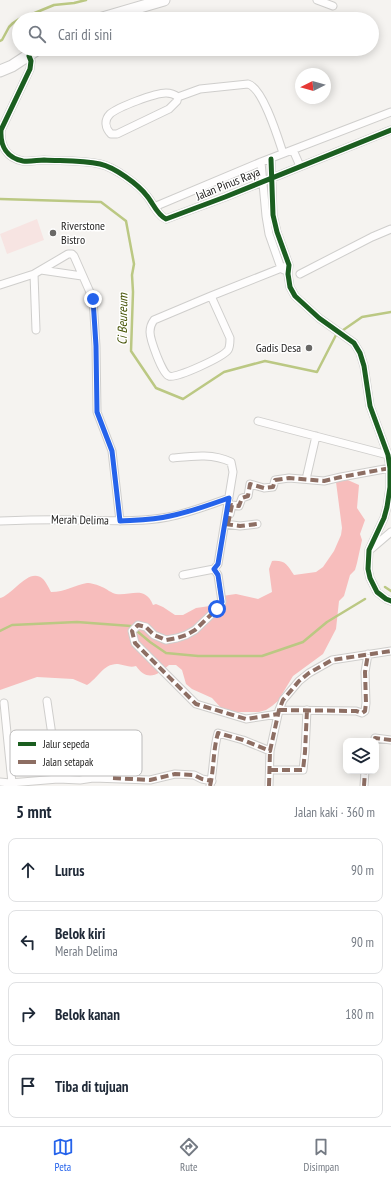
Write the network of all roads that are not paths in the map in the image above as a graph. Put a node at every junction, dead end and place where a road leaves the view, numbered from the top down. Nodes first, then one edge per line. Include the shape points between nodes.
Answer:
1 (164, 0) edge
2 (317, 0) edge
3 (333, 6) dead end
4 (123, 12) edge
5 (27, 56) edge
6 (32, 56) edge
7 (0, 70) edge
8 (178, 97) junction
9 (391, 114) edge
10 (391, 130) edge
11 (293, 150) junction
12 (283, 153) junction
13 (271, 159) junction
14 (261, 162) junction
15 (300, 166) junction
16 (272, 177) junction
17 (262, 182) junction
18 (154, 207) junction
19 (391, 229) edge
20 (289, 265) junction
21 (281, 268) junction
22 (41, 270) junction
23 (34, 274) junction
24 (288, 274) junction
25 (300, 274) dead end
26 (82, 276) junction
27 (0, 285) edge
28 (211, 296) junction
29 (36, 330) dead end
30 (258, 421) dead end
31 (316, 436) junction
32 (388, 455) junction
33 (173, 458) dead end
34 (390, 468) edge
35 (307, 475) dead end
36 (229, 498) junction
37 (0, 521) edge
38 (120, 521) junction
39 (227, 524) junction
40 (257, 524) dead end
41 (391, 532) edge
42 (369, 550) junction
43 (214, 569) junction
44 (183, 575) dead end
45 (391, 601) edge
46 (391, 651) edge
47 (368, 654) junction
48 (47, 701) dead end
49 (4, 703) dead end
50 (307, 710) junction
51 (278, 712) junction
52 (51, 730) edge
53 (379, 738) edge
54 (391, 740) edge
55 (270, 751) junction
56 (270, 770) junction
57 (10, 772) edge
58 (365, 774) edge
59 (58, 779) joint
60 (0, 782) edge
61 (80, 783) edge
62 (211, 783) edge
63 (11, 784) edge
64 (269, 786) edge
65 (364, 786) edge

1 - 4 main road
2 - 3 street
5 - 7 main road
6 - 18 street via 30,69 1,130 1,141 6,153 23,161 102,164 129,178 147,195
8 - 8 street via 169,109 117,134 111,134 108,130 106,120 118,109 156,94 168,93
8 - 12 street via 200,89 251,85 265,104
9 - 11 street, Jalan Pinus Raya
10 - 15 street, Jalan Pinus Raya
11 - 12 street, Jalan Pinus Raya
11 - 15 street
12 - 13 street, Jalan Pinus Raya
13 - 14 street, Jalan Pinus Raya
13 - 16 street
14 - 17 street
14 - 18 street, Jalan Pinus Raya
15 - 16 street, Jalan Pinus Raya
16 - 17 street, Jalan Pinus Raya
16 - 20 street via 277,232
17 - 18 street, Jalan Pinus Raya via 170,219 162,217
17 - 21 street via 269,234
19 - 25 street
20 - 21 street
20 - 24 street
21 - 24 street
21 - 28 street
22 - 23 street
22 - 26 street
22 - 26 street via 71,254
23 - 27 street
23 - 29 street
24 - 32 street via 294,296 354,343 360,353 370,406
26 - 38 street via 93,299 97,412 112,451
28 - 28 street via 154,320 151,324 151,337 164,370 170,377 197,368 228,351 230,338
30 - 31 street
31 - 32 street
31 - 35 street
32 - 34 street
33 - 36 street via 211,455 231,462 233,472
34 - 39 street via 324,481 289,478 275,480 273,487 264,488 250,484 248,496 242,498 239,506 232,505
34 - 42 street via 387,507
36 - 38 street, Merah Delima via 169,517
36 - 39 street
37 - 38 street, Merah Delima
39 - 40 street
39 - 43 street via 218,564
41 - 42 street
42 - 45 street via 370,578 377,592
43 - 44 street
43 - 51 street via 218,575 222,602 195,630 166,640 154,635 146,627 138,625 132,631 135,643 196,704 246,719
46 - 47 street
47 - 50 street via 365,672 365,711
47 - 51 street via 332,660 309,673 283,700
48 - 52 street
49 - 57 street
50 - 51 street
50 - 56 street via 303,770
51 - 55 street
53 - 54 street
55 - 56 street
55 - 62 street via 218,733
56 - 64 street
58 - 65 street
59 - 61 street
59 - 63 street
60 - 63 street
61 - 62 street via 113,778 150,780 175,774 194,775

